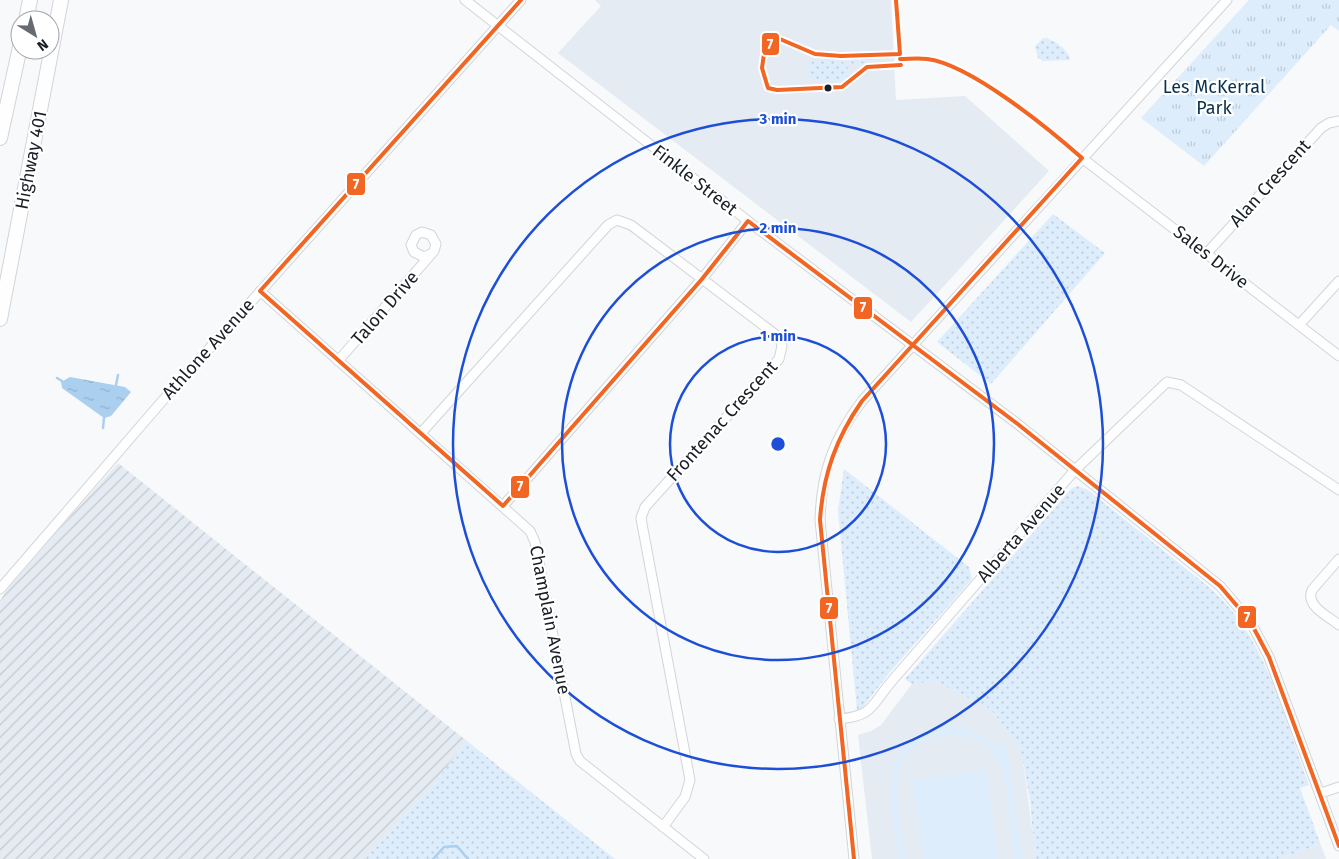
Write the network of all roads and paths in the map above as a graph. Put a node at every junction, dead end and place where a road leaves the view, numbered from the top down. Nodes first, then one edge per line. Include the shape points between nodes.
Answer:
1 (61, 0) edge
2 (465, 0) edge
3 (521, 0) edge
4 (1227, 0) edge
5 (498, 26) junction
6 (17, 60) edge
7 (1339, 121) edge
8 (0, 138) edge
9 (1082, 158) junction
10 (748, 221) junction
11 (431, 254) dead end
12 (1206, 254) junction
13 (702, 279) junction
14 (1339, 281) edge
15 (260, 291) junction
16 (0, 319) edge
17 (1299, 325) junction
18 (912, 345) junction
19 (1339, 356) edge
20 (338, 361) junction
21 (421, 433) junction
22 (1076, 470) junction
23 (1339, 490) edge
24 (503, 506) junction
25 (1339, 559) edge
26 (0, 589) edge
27 (1339, 625) edge
28 (839, 719) junction
29 (1339, 787) edge
30 (1321, 794) junction
31 (663, 827) junction
32 (1339, 846) edge
33 (704, 859) edge
34 (854, 859) edge

1 - 16 highway, Highway 401
2 - 5 street, Finkle Street
3 - 5 street, Athlone Avenue
4 - 9 street
5 - 10 street, Finkle Street
5 - 15 street, Athlone Avenue
6 - 8 highway, Highway 401
7 - 12 street, Alan Crescent via 1321,128
9 - 12 street, Sales Drive
9 - 18 street
10 - 13 street
10 - 18 street, Finkle Street
11 - 20 street, Talon Drive
12 - 17 street, Sales Drive
13 - 21 street, Frontenac Crescent via 631,225 621,220 612,222
13 - 24 street
13 - 31 street, Frontenac Crescent via 776,333 782,346 778,359 642,513 690,780 685,797
14 - 17 street
15 - 20 street, Champlain Avenue
15 - 26 street, Athlone Avenue
17 - 19 street, Sales Drive
18 - 22 street, Finkle Street
18 - 28 street via 849,418 837,438 824,476 820,520
20 - 21 street, Champlain Avenue
21 - 24 street, Champlain Avenue
22 - 23 street, Alberta Avenue via 1164,384 1172,381
22 - 28 street, Alberta Avenue via 870,710 855,718
22 - 30 street, Finkle Street via 1220,586 1244,612 1269,656
24 - 31 street, Champlain Avenue via 530,531 535,542 576,754 586,766
25 - 27 street via 1310,596 1313,605
28 - 34 street
29 - 30 street
30 - 32 street, Finkle Street
31 - 33 street, Champlain Avenue

